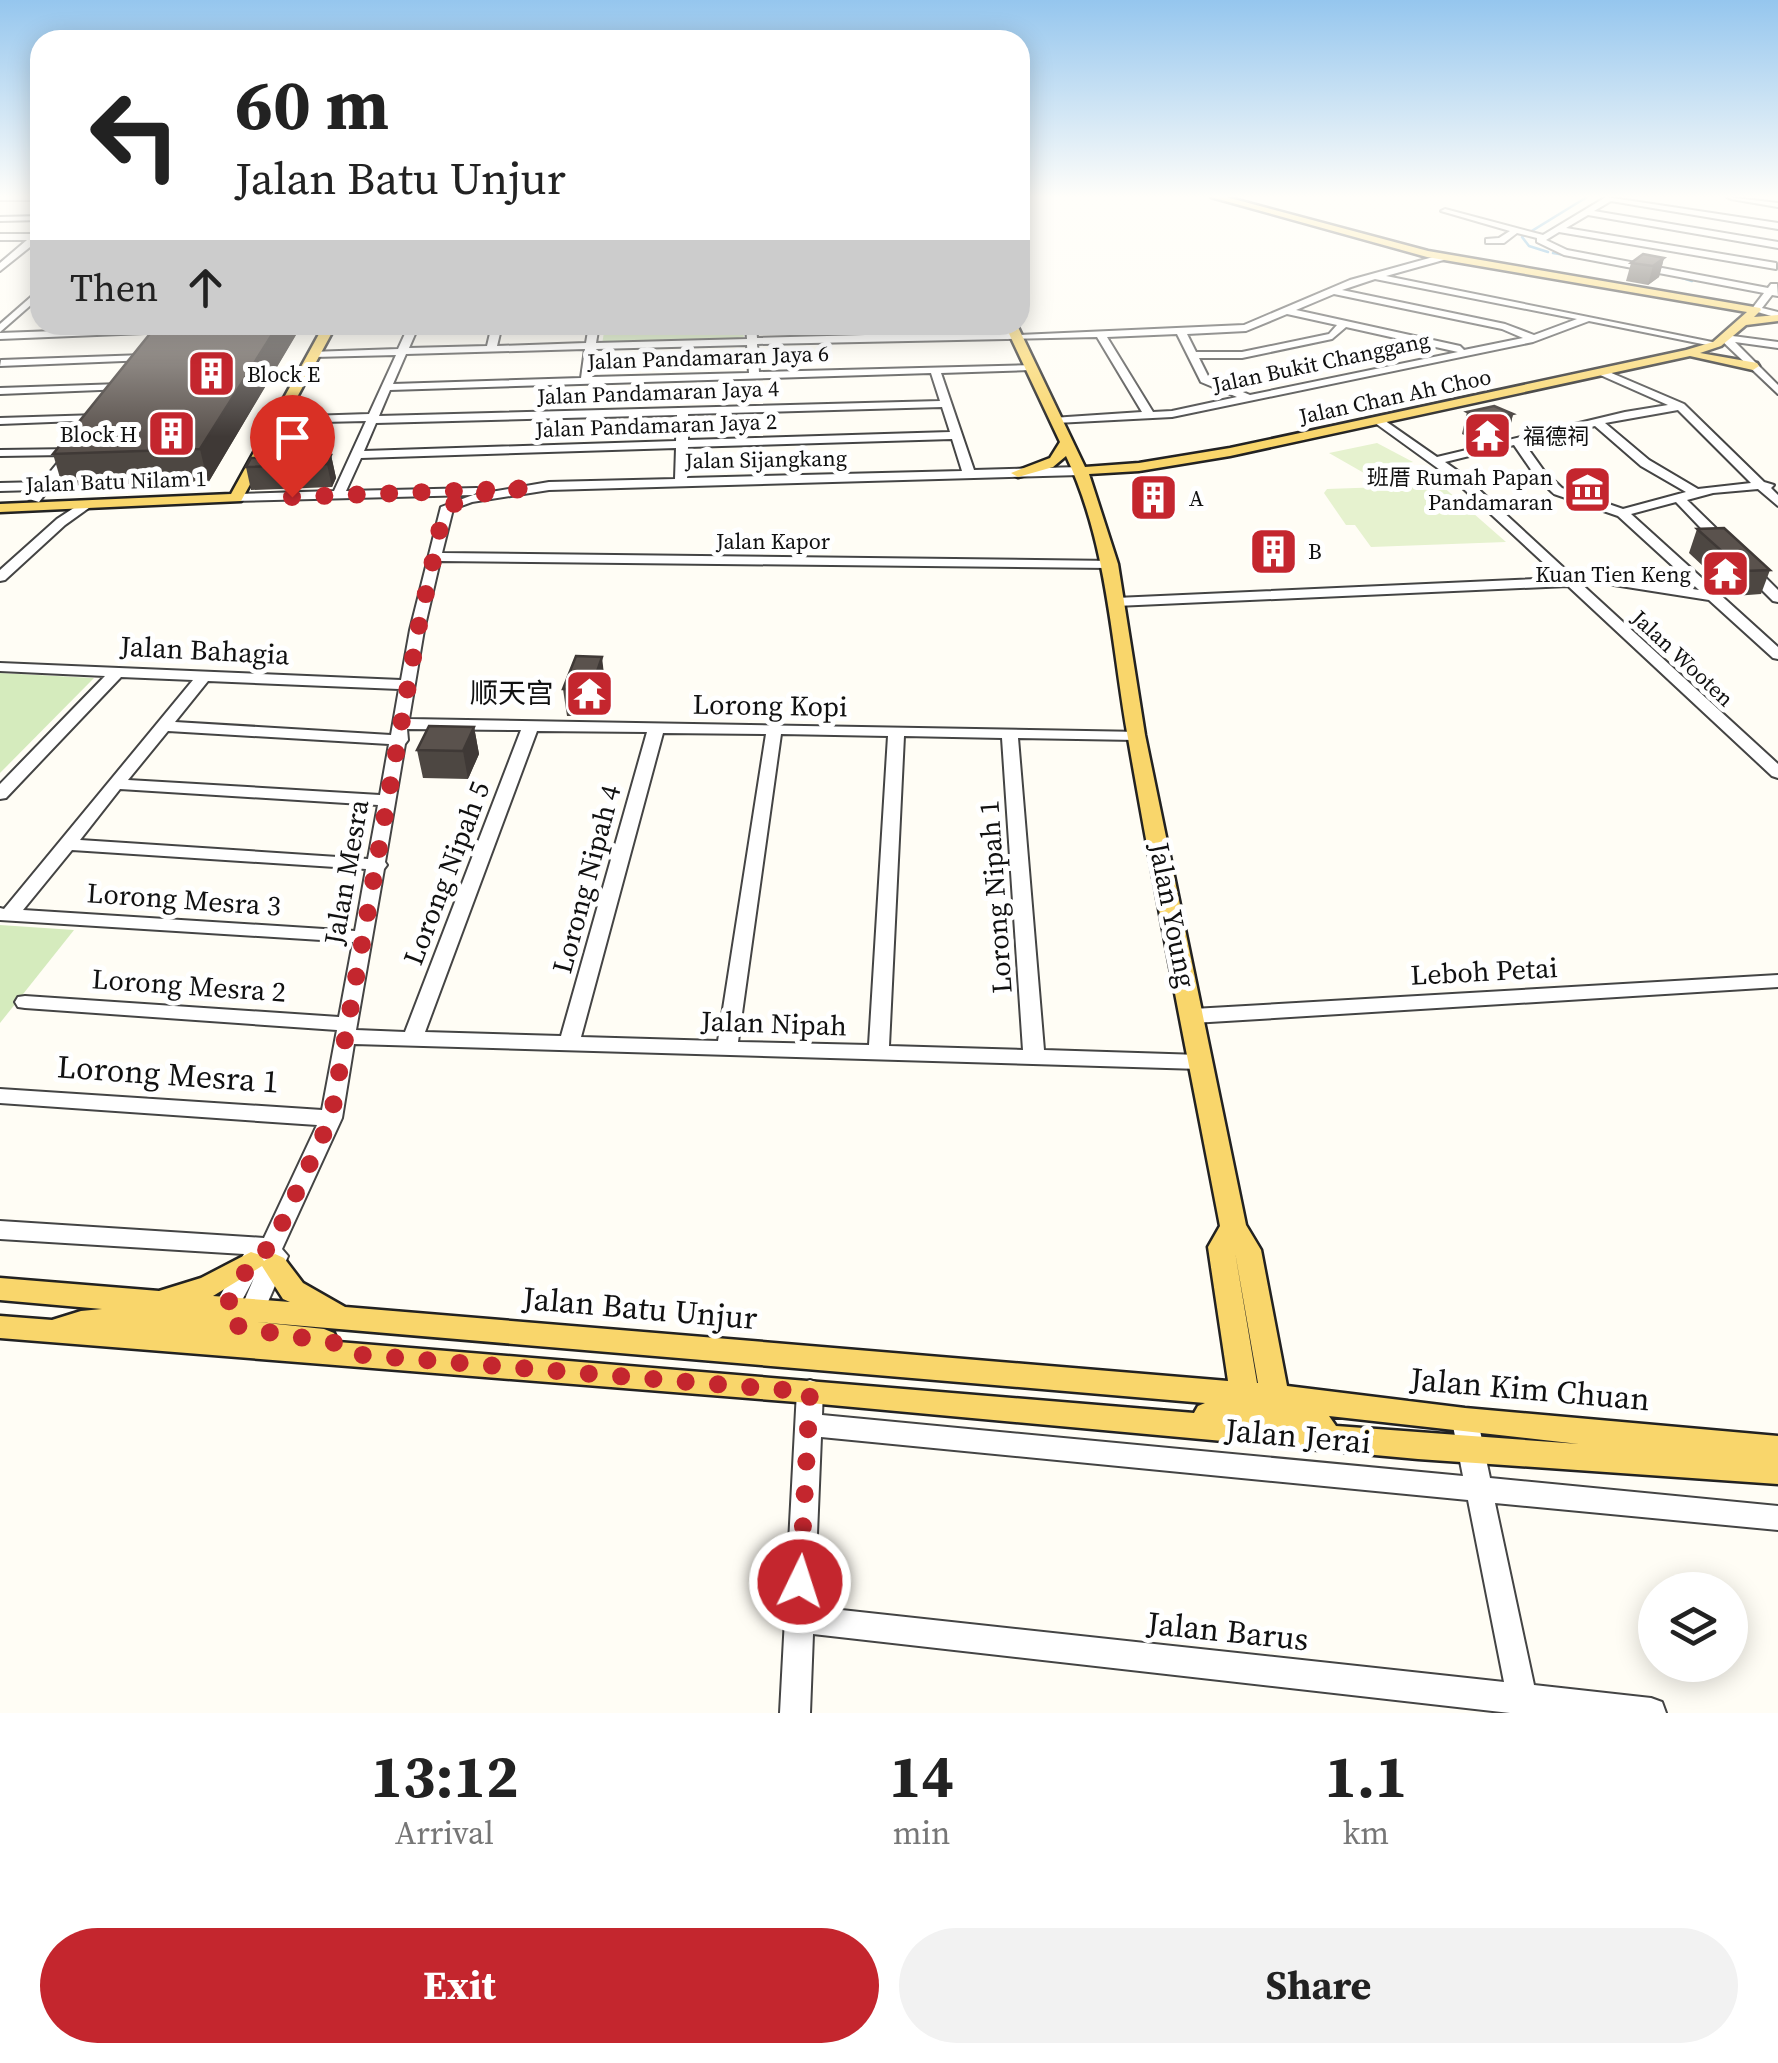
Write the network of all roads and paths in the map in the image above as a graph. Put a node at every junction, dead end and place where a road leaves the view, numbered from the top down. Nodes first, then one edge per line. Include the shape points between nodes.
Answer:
1 (1371, 277) edge
2 (1379, 277) edge
3 (1559, 277) edge
4 (1643, 277) edge
5 (1769, 277) edge
6 (1778, 282) edge
7 (1333, 291) junction
8 (30, 301) edge
9 (1702, 302) junction
10 (1747, 310) edge
11 (19, 311) junction
12 (30, 311) edge
13 (1287, 311) junction
14 (1589, 318) junction
15 (1778, 318) edge
16 (1343, 324) junction
17 (0, 332) edge
18 (1030, 332) edge
19 (1181, 332) junction
20 (1100, 334) junction
21 (26, 335) junction
22 (30, 335) edge
23 (162, 335) edge
24 (324, 335) edge
25 (410, 335) edge
26 (495, 335) edge
27 (593, 335) edge
28 (752, 335) edge
29 (840, 335) edge
30 (883, 335) edge
31 (1015, 335) edge
32 (841, 339) junction
33 (1533, 339) junction
34 (752, 342) junction
35 (1778, 345) edge
36 (591, 346) junction
37 (491, 349) junction
38 (402, 352) junction
39 (1470, 352) junction
40 (314, 354) junction
41 (1193, 355) junction
42 (1676, 356) junction
43 (144, 358) junction
44 (0, 364) edge
45 (1752, 366) junction
46 (1030, 367) junction
47 (935, 370) junction
48 (1602, 372) junction
49 (754, 376) junction
50 (586, 381) junction
51 (387, 387) junction
52 (121, 388) junction
53 (0, 390) edge
54 (1778, 391) edge
55 (1246, 397) junction
56 (946, 404) junction
57 (1680, 406) junction
58 (683, 411) junction
59 (1150, 416) junction
60 (98, 418) junction
61 (373, 419) junction
62 (278, 420) junction
63 (1056, 420) junction
64 (1378, 420) junction
65 (0, 421) edge
66 (1597, 422) junction
67 (87, 432) edge
68 (956, 436) junction
69 (1518, 441) junction
70 (1066, 442) junction
71 (682, 444) junction
72 (0, 453) edge
73 (356, 454) junction
74 (1191, 459) junction
75 (1439, 460) junction
76 (1080, 471) junction
77 (1018, 472) junction
78 (969, 474) junction
79 (681, 482) junction
80 (1761, 485) junction
81 (1778, 485) edge
82 (0, 488) edge
83 (534, 488) junction
84 (40, 492) junction
85 (1696, 494) junction
86 (238, 495) junction
87 (338, 496) junction
88 (1679, 498) junction
89 (0, 500) edge
90 (1091, 500) junction
91 (1778, 502) edge
92 (454, 503) joint
93 (87, 505) junction
94 (52, 506) junction
95 (0, 508) edge
96 (1622, 513) junction
97 (61, 522) junction
98 (436, 557) junction
99 (1110, 564) junction
100 (0, 577) edge
101 (1566, 577) junction
102 (1777, 596) edge
103 (1718, 597) junction
104 (1116, 602) junction
105 (1758, 635) junction
106 (1778, 635) edge
107 (1778, 655) edge
108 (0, 666) edge
109 (117, 672) junction
110 (205, 675) junction
111 (408, 685) junction
112 (163, 726) junction
113 (531, 726) junction
114 (656, 729) junction
115 (774, 731) junction
116 (401, 732) junction
117 (896, 732) junction
118 (1010, 733) junction
119 (1136, 734) junction
120 (1753, 750) junction
121 (1778, 755) edge
122 (1778, 773) edge
123 (116, 784) junction
124 (0, 794) edge
125 (389, 801) junction
126 (67, 844) junction
127 (378, 865) junction
128 (5, 914) edge
129 (365, 938) junction
130 (1778, 982) edge
131 (25, 1002) dead end
132 (1193, 1016) junction
133 (348, 1030) junction
134 (413, 1038) junction
135 (569, 1044) junction
136 (726, 1049) junction
137 (879, 1053) junction
138 (1034, 1058) junction
139 (1200, 1062) junction
140 (0, 1096) edge
141 (331, 1118) junction
142 (0, 1230) edge
143 (266, 1258) junction
144 (0, 1289) edge
145 (157, 1304) junction
146 (235, 1315) junction
147 (344, 1320) junction
148 (0, 1327) edge
149 (52, 1331) junction
150 (352, 1354) junction
151 (810, 1392) junction
152 (1262, 1409) junction
153 (810, 1425) junction
154 (1465, 1440) junction
155 (1778, 1449) edge
156 (1778, 1471) edge
157 (1481, 1489) junction
158 (1778, 1518) edge
159 (798, 1620) junction
160 (1523, 1706) edge
161 (795, 1713) edge
162 (1651, 1713) edge

1 - 7 street
2 - 14 street
3 - 9 main road
4 - 10 street
5 - 10 street
6 - 10 street
7 - 13 street
7 - 33 street via 1505,327
8 - 11 street
9 - 10 main road
9 - 10 main road
10 - 14 street
10 - 15 main road
10 - 35 street
10 - 42 main road, Jalan Chan Ah Choo
10 - 45 street
11 - 12 street
11 - 17 street
13 - 16 street
13 - 19 street via 1246,328
14 - 33 street, Jalan Bukit Changgang
16 - 39 street
16 - 41 street via 1332,336 1242,354
17 - 21 street
18 - 20 street
19 - 20 street
19 - 41 street
20 - 59 street
21 - 22 street
21 - 44 street
23 - 43 street
24 - 40 main road
25 - 38 street
26 - 37 street
27 - 36 street
28 - 34 street
29 - 32 street
30 - 32 street
31 - 46 main road, Jalan Young
32 - 34 street
33 - 39 street, Jalan Bukit Changgang
34 - 36 street
34 - 49 street
36 - 37 street
36 - 50 street
37 - 38 street
38 - 40 street
38 - 51 street
39 - 55 street, Jalan Bukit Changgang
40 - 62 main road
41 - 55 street via 1210,385
42 - 45 main road
42 - 48 main road, Jalan Chan Ah Choo
43 - 44 street
43 - 52 street
45 - 54 street
46 - 47 street, Jalan Pandamaran Jaya 6
46 - 63 main road, Jalan Young
47 - 49 street, Jalan Pandamaran Jaya 6
47 - 56 street
48 - 57 street
48 - 64 main road, Jalan Chan Ah Choo
49 - 50 street, Jalan Pandamaran Jaya 6
50 - 51 street, Jalan Pandamaran Jaya 6
51 - 61 street
52 - 53 street
52 - 60 street
55 - 59 street, Jalan Bukit Changgang
56 - 58 street, Jalan Pandamaran Jaya 4
56 - 68 street
57 - 66 street
57 - 80 street
58 - 61 street, Jalan Pandamaran Jaya 4
58 - 71 street
59 - 63 street, Jalan Bukit Changgang
60 - 65 street
60 - 67 street
61 - 62 street, Jalan Pandamaran Jaya 4
61 - 73 street
62 - 86 main road
63 - 70 main road, Jalan Young
64 - 74 main road, Jalan Chan Ah Choo
64 - 75 street, Jalan Wooten
66 - 69 street
66 - 85 street
68 - 71 street, Jalan Pandamaran Jaya 2
68 - 78 street
69 - 75 street
69 - 96 street via 1558,491
70 - 76 main road, Jalan Young
70 - 77 main road via 1054,462
71 - 73 street, Jalan Pandamaran Jaya 2
71 - 79 street
72 - 84 street via 74,448
73 - 87 street
74 - 76 main road, Jalan Chan Ah Choo
74 - 90 main road via 1108,481
75 - 101 street, Jalan Wooten
76 - 77 street, Jalan Sijangkang
76 - 90 main road, Jalan Young
77 - 78 street, Jalan Sijangkang
78 - 79 street, Jalan Sijangkang
79 - 83 street, Jalan Sijangkang
80 - 81 street
80 - 85 street
80 - 91 street
82 - 84 street
83 - 87 street, Jalan Batu Nilam 1
83 - 92 street, Jalan Sijangkang
84 - 86 main road, Jalan Batu Nilam 1
84 - 89 main road, Jalan Batu Nilam 1
85 - 88 street
86 - 87 street, Jalan Batu Nilam 1
86 - 93 main road, Jalan Batu Nilam 1
88 - 96 street
88 - 102 street
90 - 99 main road, Jalan Young
92 - 98 street, Jalan Mesra via 443,514
93 - 94 main road, Jalan Batu Nilam 1
93 - 97 street
94 - 95 main road, Jalan Batu Nilam 1
94 - 97 street
96 - 103 street
97 - 100 street
98 - 99 street, Jalan Kapor
98 - 111 street, Jalan Mesra
99 - 104 main road, Jalan Young
101 - 103 street
101 - 104 street
101 - 120 street, Jalan Wooten
103 - 105 street
104 - 119 main road, Jalan Young
105 - 106 street
105 - 107 street
108 - 109 street, Jalan Bahagia
109 - 110 street, Jalan Bahagia
109 - 124 street
110 - 111 street, Jalan Bahagia
110 - 112 street
111 - 116 street, Jalan Mesra
112 - 116 street, Lorong Kopi
112 - 123 street
113 - 114 street, Lorong Kopi
113 - 116 street, Lorong Kopi
113 - 134 street, Lorong Nipah 5
114 - 115 street, Lorong Kopi
114 - 135 street, Lorong Nipah 4
115 - 117 street, Lorong Kopi
115 - 136 street
116 - 125 street, Jalan Mesra
117 - 118 street, Lorong Kopi
117 - 137 street
118 - 119 street, Lorong Kopi
118 - 138 street, Lorong Nipah 1
119 - 132 main road, Jalan Young
120 - 121 street
120 - 122 street, Jalan Wooten
123 - 125 street
123 - 126 street
125 - 127 street, Jalan Mesra
126 - 127 street
126 - 128 street
127 - 129 street, Jalan Mesra
128 - 129 street, Lorong Mesra 3
129 - 133 street, Jalan Mesra
130 - 132 street, Leboh Petai
131 - 133 street, Lorong Mesra 2
132 - 139 main road, Jalan Young
133 - 134 street, Jalan Nipah
133 - 141 street, Jalan Mesra
134 - 135 street, Jalan Nipah
135 - 136 street, Jalan Nipah
136 - 137 street, Jalan Nipah
137 - 138 street, Jalan Nipah
138 - 139 street, Jalan Nipah
139 - 152 main road, Jalan Young via 1233,1226 1248,1250
140 - 141 street, Lorong Mesra 1
141 - 143 street, Jalan Mesra
142 - 143 street
143 - 145 main road
143 - 146 street, Jalan Mesra
143 - 147 main road via 293,1290
144 - 145 main road, Jalan Batu Unjur
145 - 146 main road, Jalan Batu Unjur
146 - 147 main road, Jalan Batu Unjur
146 - 149 main road via 167,1327 82,1318
146 - 150 main road via 256,1333 336,1343
147 - 152 main road, Jalan Batu Unjur
148 - 149 main road
149 - 150 main road
150 - 151 main road
151 - 152 main road via 1152,1421
151 - 153 street
152 - 154 main road, Jalan Kim Chuan
152 - 154 main road, Jalan Kim Chuan via 1359,1441
153 - 157 street, Jalan Jerai
153 - 159 street
154 - 155 main road, Jalan Kim Chuan
154 - 156 main road
154 - 157 street
157 - 158 street, Jalan Jerai
157 - 160 street
159 - 160 street, Jalan Barus
159 - 161 street
160 - 162 street, Jalan Barus

